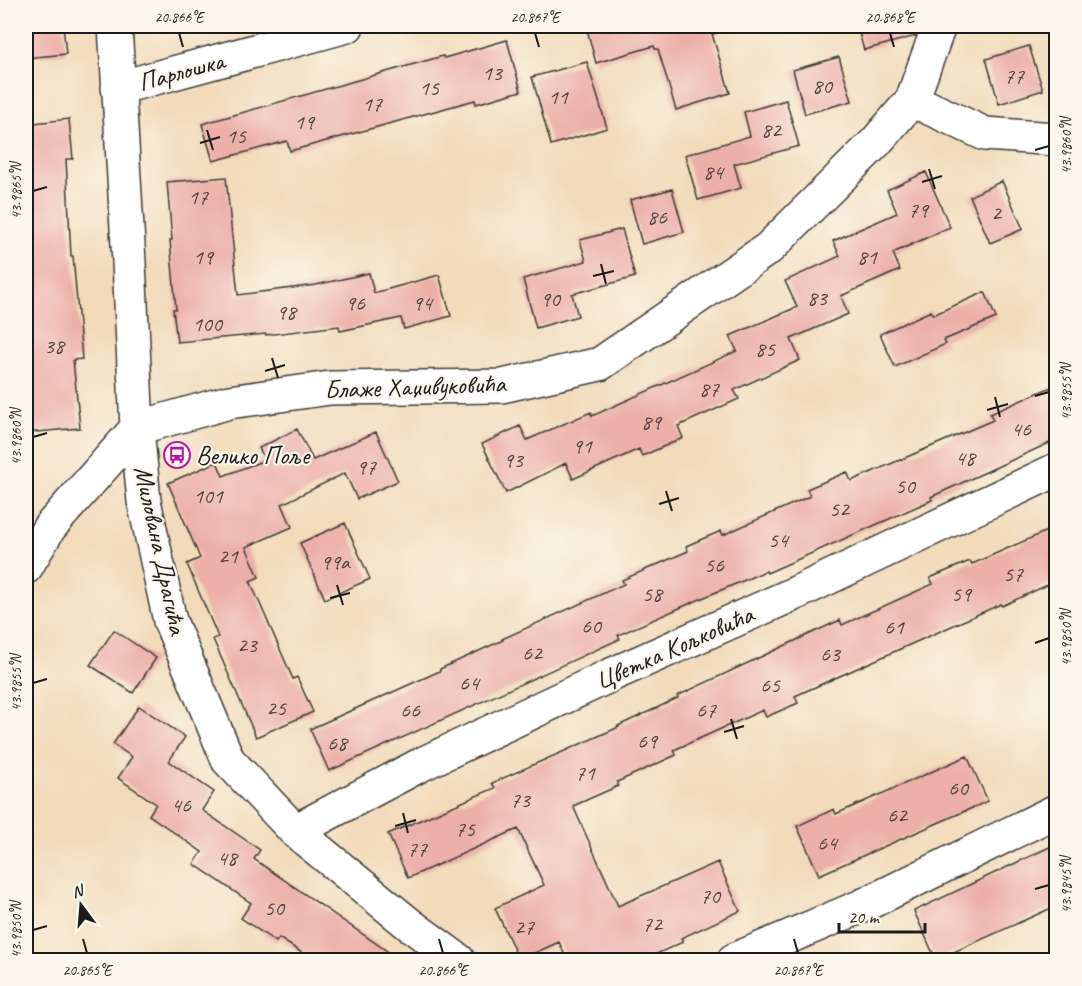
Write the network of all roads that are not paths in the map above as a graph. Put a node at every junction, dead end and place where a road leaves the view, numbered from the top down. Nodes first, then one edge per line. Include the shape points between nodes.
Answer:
1 (115, 26) edge
2 (346, 26) edge
3 (939, 26) edge
4 (118, 88) junction
5 (912, 100) junction
6 (1056, 139) edge
7 (137, 429) junction
8 (1056, 470) edge
9 (26, 567) edge
10 (1056, 811) edge
11 (295, 831) junction
12 (458, 960) edge
13 (734, 960) edge

1 - 4 street, Милована Драгића
2 - 4 street, Парлошка
3 - 5 street, Блаже Хаџивуковића
4 - 7 street, Милована Драгића
5 - 6 street via 985,134
5 - 7 street, Блаже Хаџивуковића via 876,142 770,248 600,364 502,386 330,388 229,402
7 - 9 street via 49,528
7 - 11 street, Милована Драгића via 144,501 170,621 228,760
8 - 11 street, Цветка Кољковића via 420,765
10 - 13 street via 862,906
11 - 12 street, Милована Драгића

